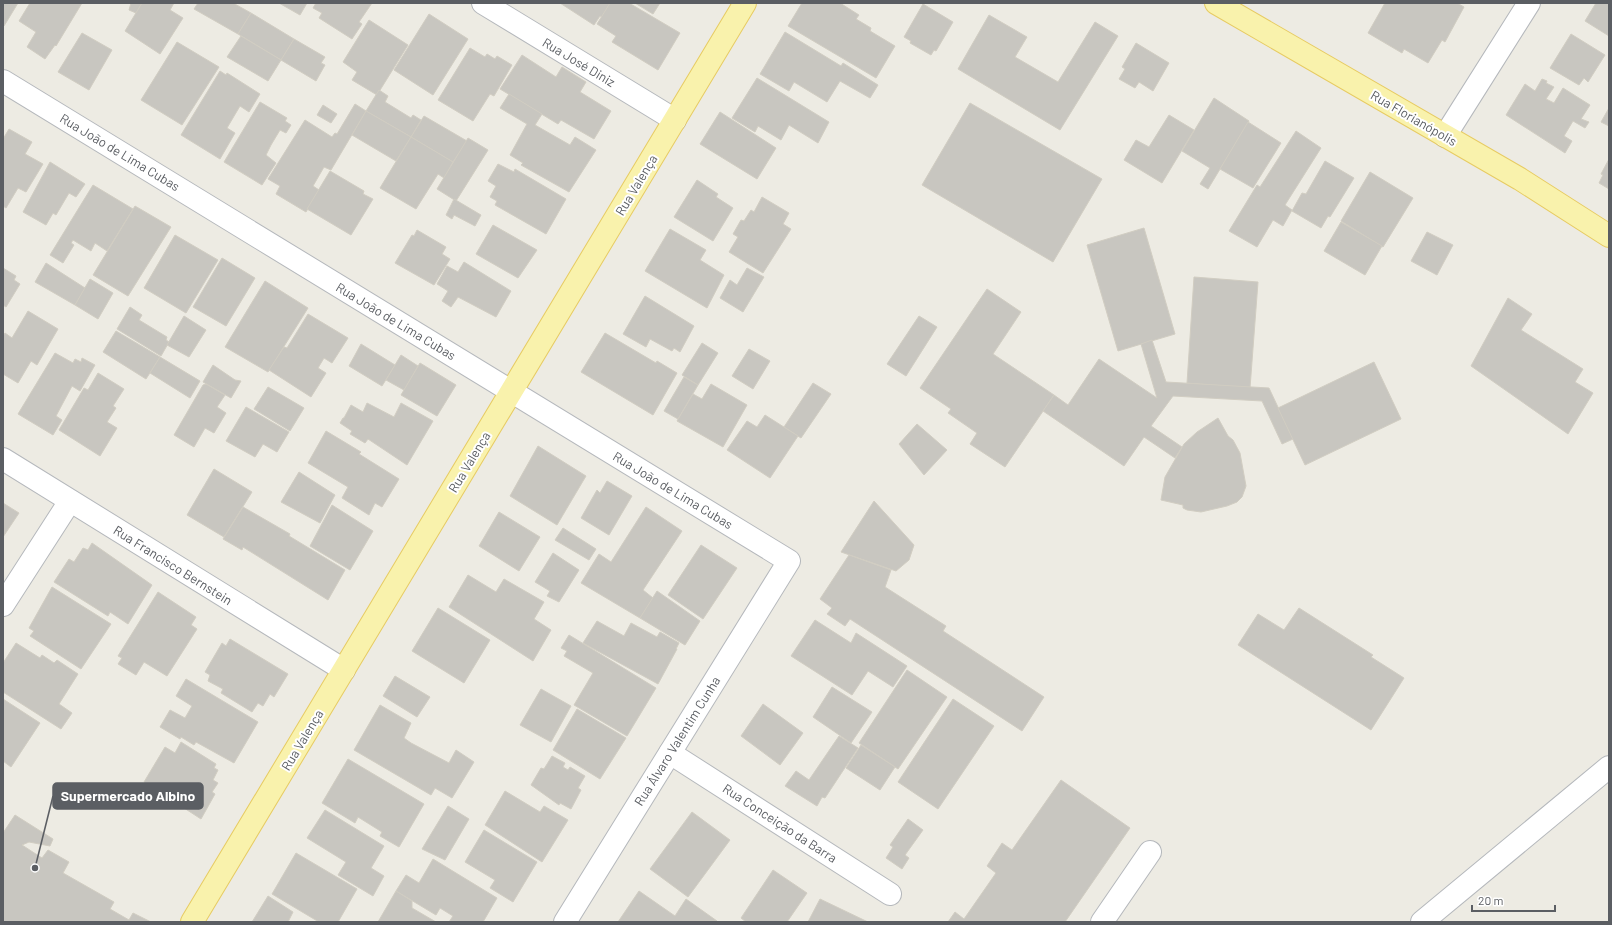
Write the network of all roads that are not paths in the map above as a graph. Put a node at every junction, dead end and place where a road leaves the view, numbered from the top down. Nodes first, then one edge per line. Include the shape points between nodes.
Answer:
1 (483, 3) edge
2 (745, 3) edge
3 (1216, 3) edge
4 (1529, 3) edge
5 (3, 81) edge
6 (675, 120) junction
7 (1445, 136) junction
8 (1609, 236) edge
9 (511, 392) junction
10 (3, 459) edge
11 (70, 501) junction
12 (789, 561) joint
13 (3, 605) edge
14 (344, 670) junction
15 (670, 752) junction
16 (1609, 767) edge
17 (1150, 852) dead end
18 (890, 894) dead end
19 (192, 922) edge
20 (565, 922) edge
21 (1102, 922) edge
22 (1422, 922) edge

1 - 6 street, Rua José Diniz
2 - 6 main road, Rua Valença
3 - 7 main road, Rua Florianópolis
4 - 7 street
5 - 9 street, Rua João de Lima Cubas
6 - 9 main road, Rua Valença
7 - 8 main road, Rua Florianópolis via 1520,179
9 - 12 street, Rua João de Lima Cubas
9 - 14 main road, Rua Valença
10 - 11 street, Rua Francisco Bernstein
11 - 13 street
11 - 14 street, Rua Francisco Bernstein
12 - 15 street, Rua Álvaro Valentim Cunha
14 - 19 main road, Rua Valença
15 - 18 street, Rua Conceição da Barra
15 - 20 street, Rua Álvaro Valentim Cunha
16 - 22 street
17 - 21 street

